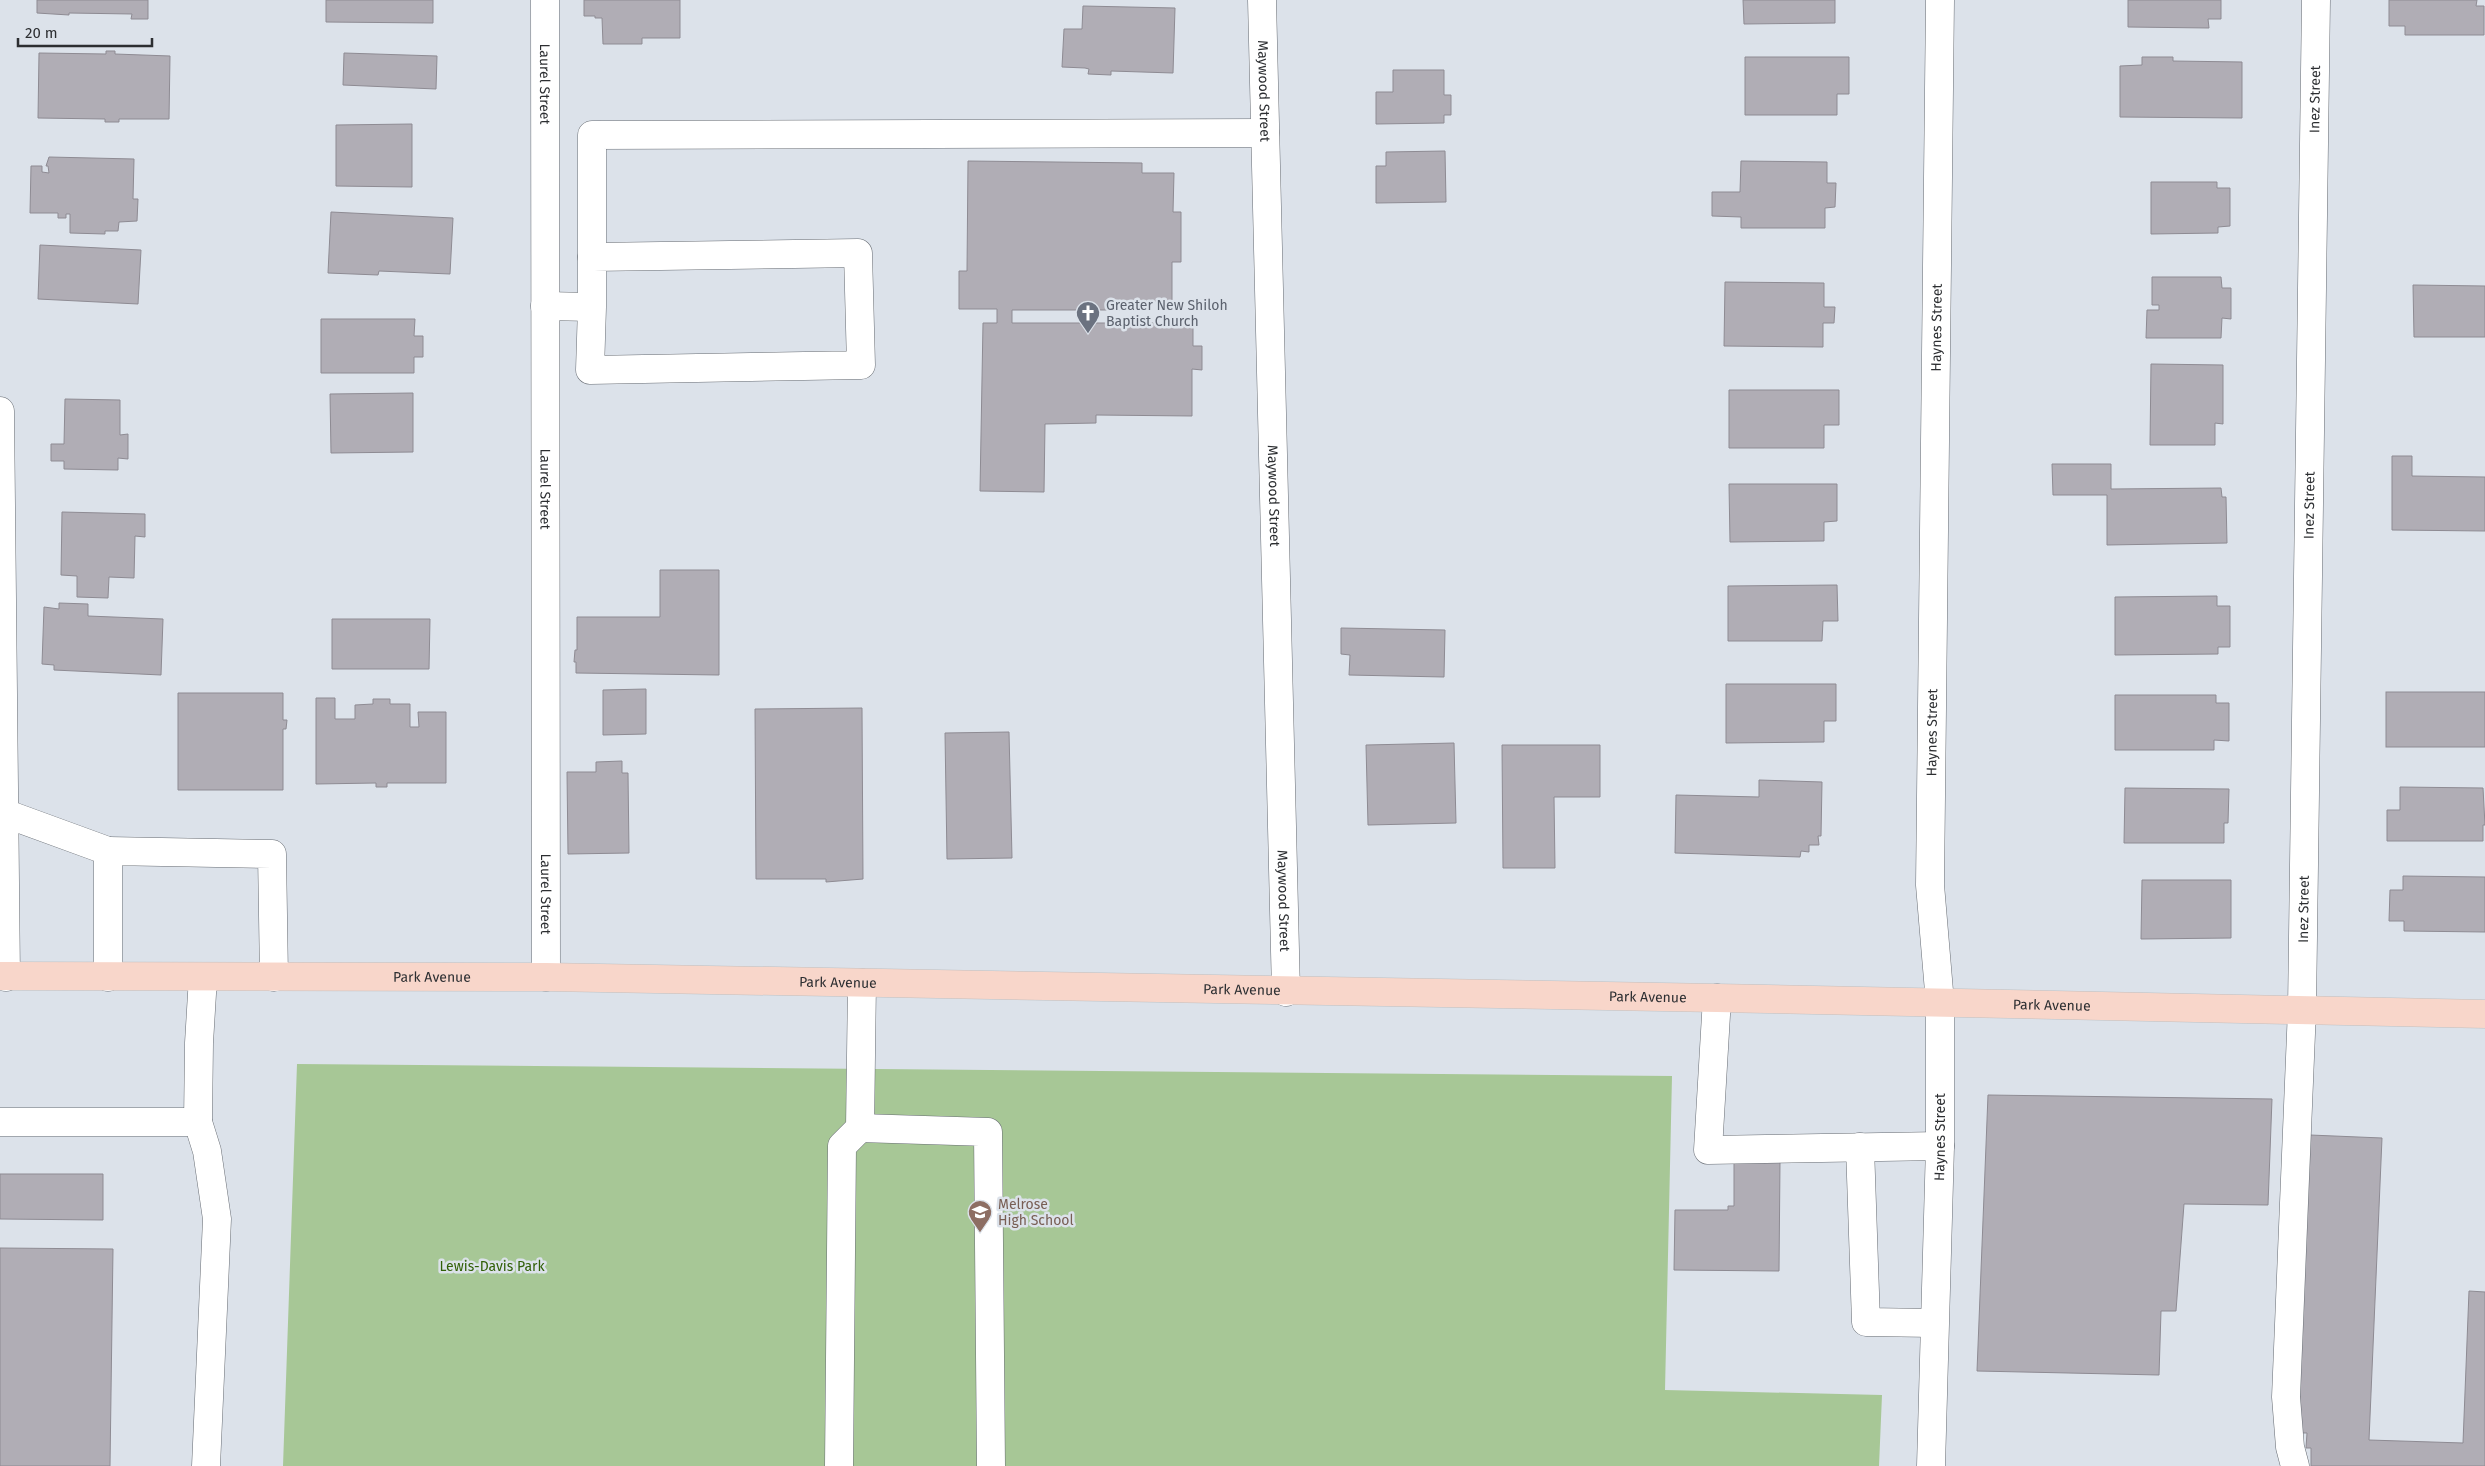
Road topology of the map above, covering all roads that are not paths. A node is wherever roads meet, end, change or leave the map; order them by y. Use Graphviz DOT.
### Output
graph roads {
  1 [pos="545,0"];
  2 [pos="1262,0"];
  3 [pos="1940,0"];
  4 [pos="2316,0"];
  5 [pos="1265,133"];
  6 [pos="592,257"];
  7 [pos="545,306"];
  8 [pos="592,307"];
  9 [pos="0,411"];
  10 [pos="4,813"];
  11 [pos="108,851"];
  12 [pos="3,976"];
  13 [pos="108,977"];
  14 [pos="203,977"];
  15 [pos="274,977"];
  16 [pos="546,978"];
  17 [pos="862,983"];
  18 [pos="1286,992"];
  19 [pos="1718,998"];
  20 [pos="1940,1003"];
  21 [pos="2302,1009"];
  22 [pos="2485,1014"];
  23 [pos="0,1122"];
  24 [pos="198,1122"];
  25 [pos="860,1128"];
  26 [pos="1940,1146"];
  27 [pos="1860,1147"];
  28 [pos="1934,1322"];
  29 [pos="206,1466"];
  30 [pos="840,1466"];
  31 [pos="991,1466"];
  32 [pos="1931,1466"];
  33 [pos="2295,1466"];
  1 -- 7 [label="street, Laurel Street"];
  2 -- 5 [label="street, Maywood Street"];
  3 -- 20 [label="street, Haynes Street"];
  4 -- 21 [label="street, Inez Street"];
  5 -- 6 [label="street"];
  5 -- 18 [label="street, Maywood Street"];
  6 -- 8 [label="street"];
  6 -- 8 [label="street"];
  7 -- 8 [label="street"];
  7 -- 16 [label="street, Laurel Street"];
  9 -- 10 [label="street"];
  10 -- 11 [label="street"];
  10 -- 12 [label="street"];
  11 -- 13 [label="street"];
  11 -- 15 [label="street"];
  12 -- 13 [label="main road, Park Avenue"];
  13 -- 14 [label="main road, Park Avenue"];
  14 -- 15 [label="main road, Park Avenue"];
  14 -- 24 [label="street"];
  15 -- 16 [label="main road, Park Avenue"];
  16 -- 17 [label="main road, Park Avenue"];
  17 -- 18 [label="main road, Park Avenue"];
  17 -- 25 [label="street"];
  18 -- 19 [label="main road, Park Avenue"];
  19 -- 20 [label="main road, Park Avenue"];
  19 -- 27 [label="street"];
  20 -- 21 [label="main road, Park Avenue"];
  20 -- 26 [label="street, Haynes Street"];
  21 -- 22 [label="main road, Park Avenue"];
  21 -- 33 [label="street, Inez Street"];
  23 -- 24 [label="street"];
  24 -- 29 [label="street"];
  25 -- 30 [label="street"];
  25 -- 31 [label="street"];
  26 -- 27 [label="street"];
  26 -- 28 [label="street, Haynes Street"];
  27 -- 28 [label="street"];
  28 -- 32 [label="street, Haynes Street"];
}
